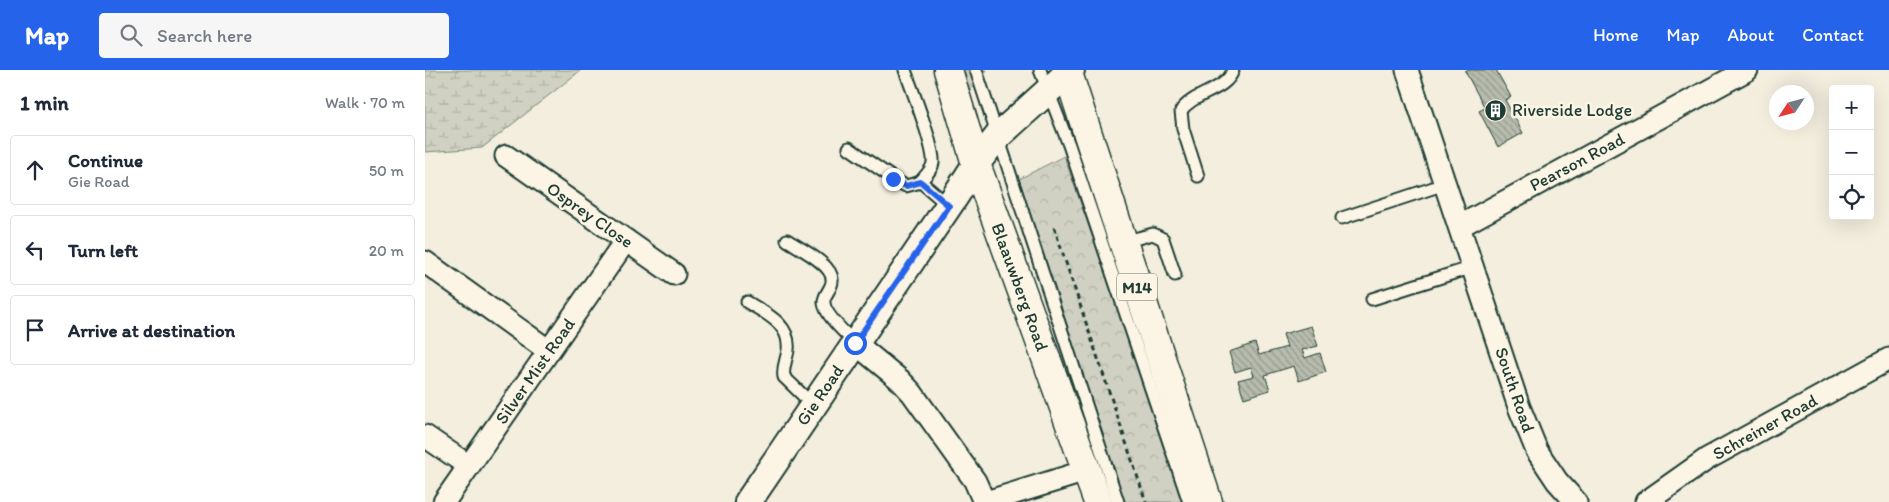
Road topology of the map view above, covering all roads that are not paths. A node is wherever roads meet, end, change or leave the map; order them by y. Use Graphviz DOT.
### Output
graph roads {
  1 [pos="905,70"];
  2 [pos="948,70"];
  3 [pos="976,70"];
  4 [pos="1233,70"];
  5 [pos="1407,70"];
  6 [pos="1747,70"];
  7 [pos="1069,71"];
  8 [pos="1043,80"];
  9 [pos="999,136"];
  10 [pos="849,148"];
  11 [pos="506,156"];
  12 [pos="976,164"];
  13 [pos="1198,176"];
  14 [pos="921,182"];
  15 [pos="1445,184"];
  16 [pos="949,206"];
  17 [pos="1342,218"];
  18 [pos="1460,226"];
  19 [pos="626,240"];
  20 [pos="787,240"];
  21 [pos="1123,242"];
  22 [pos="425,262"];
  23 [pos="1473,267"];
  24 [pos="675,274"];
  25 [pos="1175,275"];
  26 [pos="1372,299"];
  27 [pos="747,302"];
  28 [pos="855,343"];
  29 [pos="549,351"];
  30 [pos="1889,359"];
  31 [pos="813,405"];
  32 [pos="425,436"];
  33 [pos="469,466"];
  34 [pos="1086,471"];
  35 [pos="444,502"];
  36 [pos="748,502"];
  37 [pos="985,502"];
  38 [pos="1098,502"];
  39 [pos="1118,502"];
  40 [pos="1189,502"];
  41 [pos="1208,502"];
  42 [pos="1576,502"];
  43 [pos="1646,502"];
  1 -- 14 [label="lane"];
  2 -- 12 [label="main road, Blaauwberg Road"];
  3 -- 9 [label="lane"];
  4 -- 13 [label="lane"];
  5 -- 15 [label="street, South Road"];
  6 -- 18 [label="street, Pearson Road"];
  7 -- 8 [label="street, Gie Road"];
  7 -- 21 [label="main road, M14"];
  8 -- 9 [label="street, Gie Road"];
  8 -- 40 [label="lane"];
  9 -- 12 [label="street, Gie Road"];
  9 -- 39 [label="lane"];
  10 -- 14 [label="lane"];
  11 -- 19 [label="street, Osprey Close"];
  12 -- 16 [label="street, Gie Road"];
  12 -- 34 [label="main road, Blaauwberg Road"];
  14 -- 16 [label="lane"];
  15 -- 17 [label="lane"];
  15 -- 18 [label="street, South Road"];
  16 -- 28 [label="street, Gie Road"];
  18 -- 23 [label="street, South Road"];
  19 -- 24 [label="street, Osprey Close"];
  19 -- 29 [label="street, Silver Mist Road"];
  20 -- 28 [label="lane"];
  21 -- 25 [label="lane"];
  21 -- 41 [label="main road, M14"];
  22 -- 29 [label="street"];
  23 -- 26 [label="lane"];
  23 -- 42 [label="street, South Road"];
  27 -- 31 [label="lane"];
  28 -- 31 [label="street, Gie Road"];
  28 -- 37 [label="street"];
  29 -- 33 [label="street, Silver Mist Road"];
  30 -- 43 [label="street, Schreiner Road"];
  31 -- 36 [label="street, Gie Road"];
  32 -- 33 [label="street"];
  33 -- 35 [label="street, Silver Mist Road"];
  34 -- 37 [label="street"];
  34 -- 38 [label="main road, Blaauwberg Road"];
}
